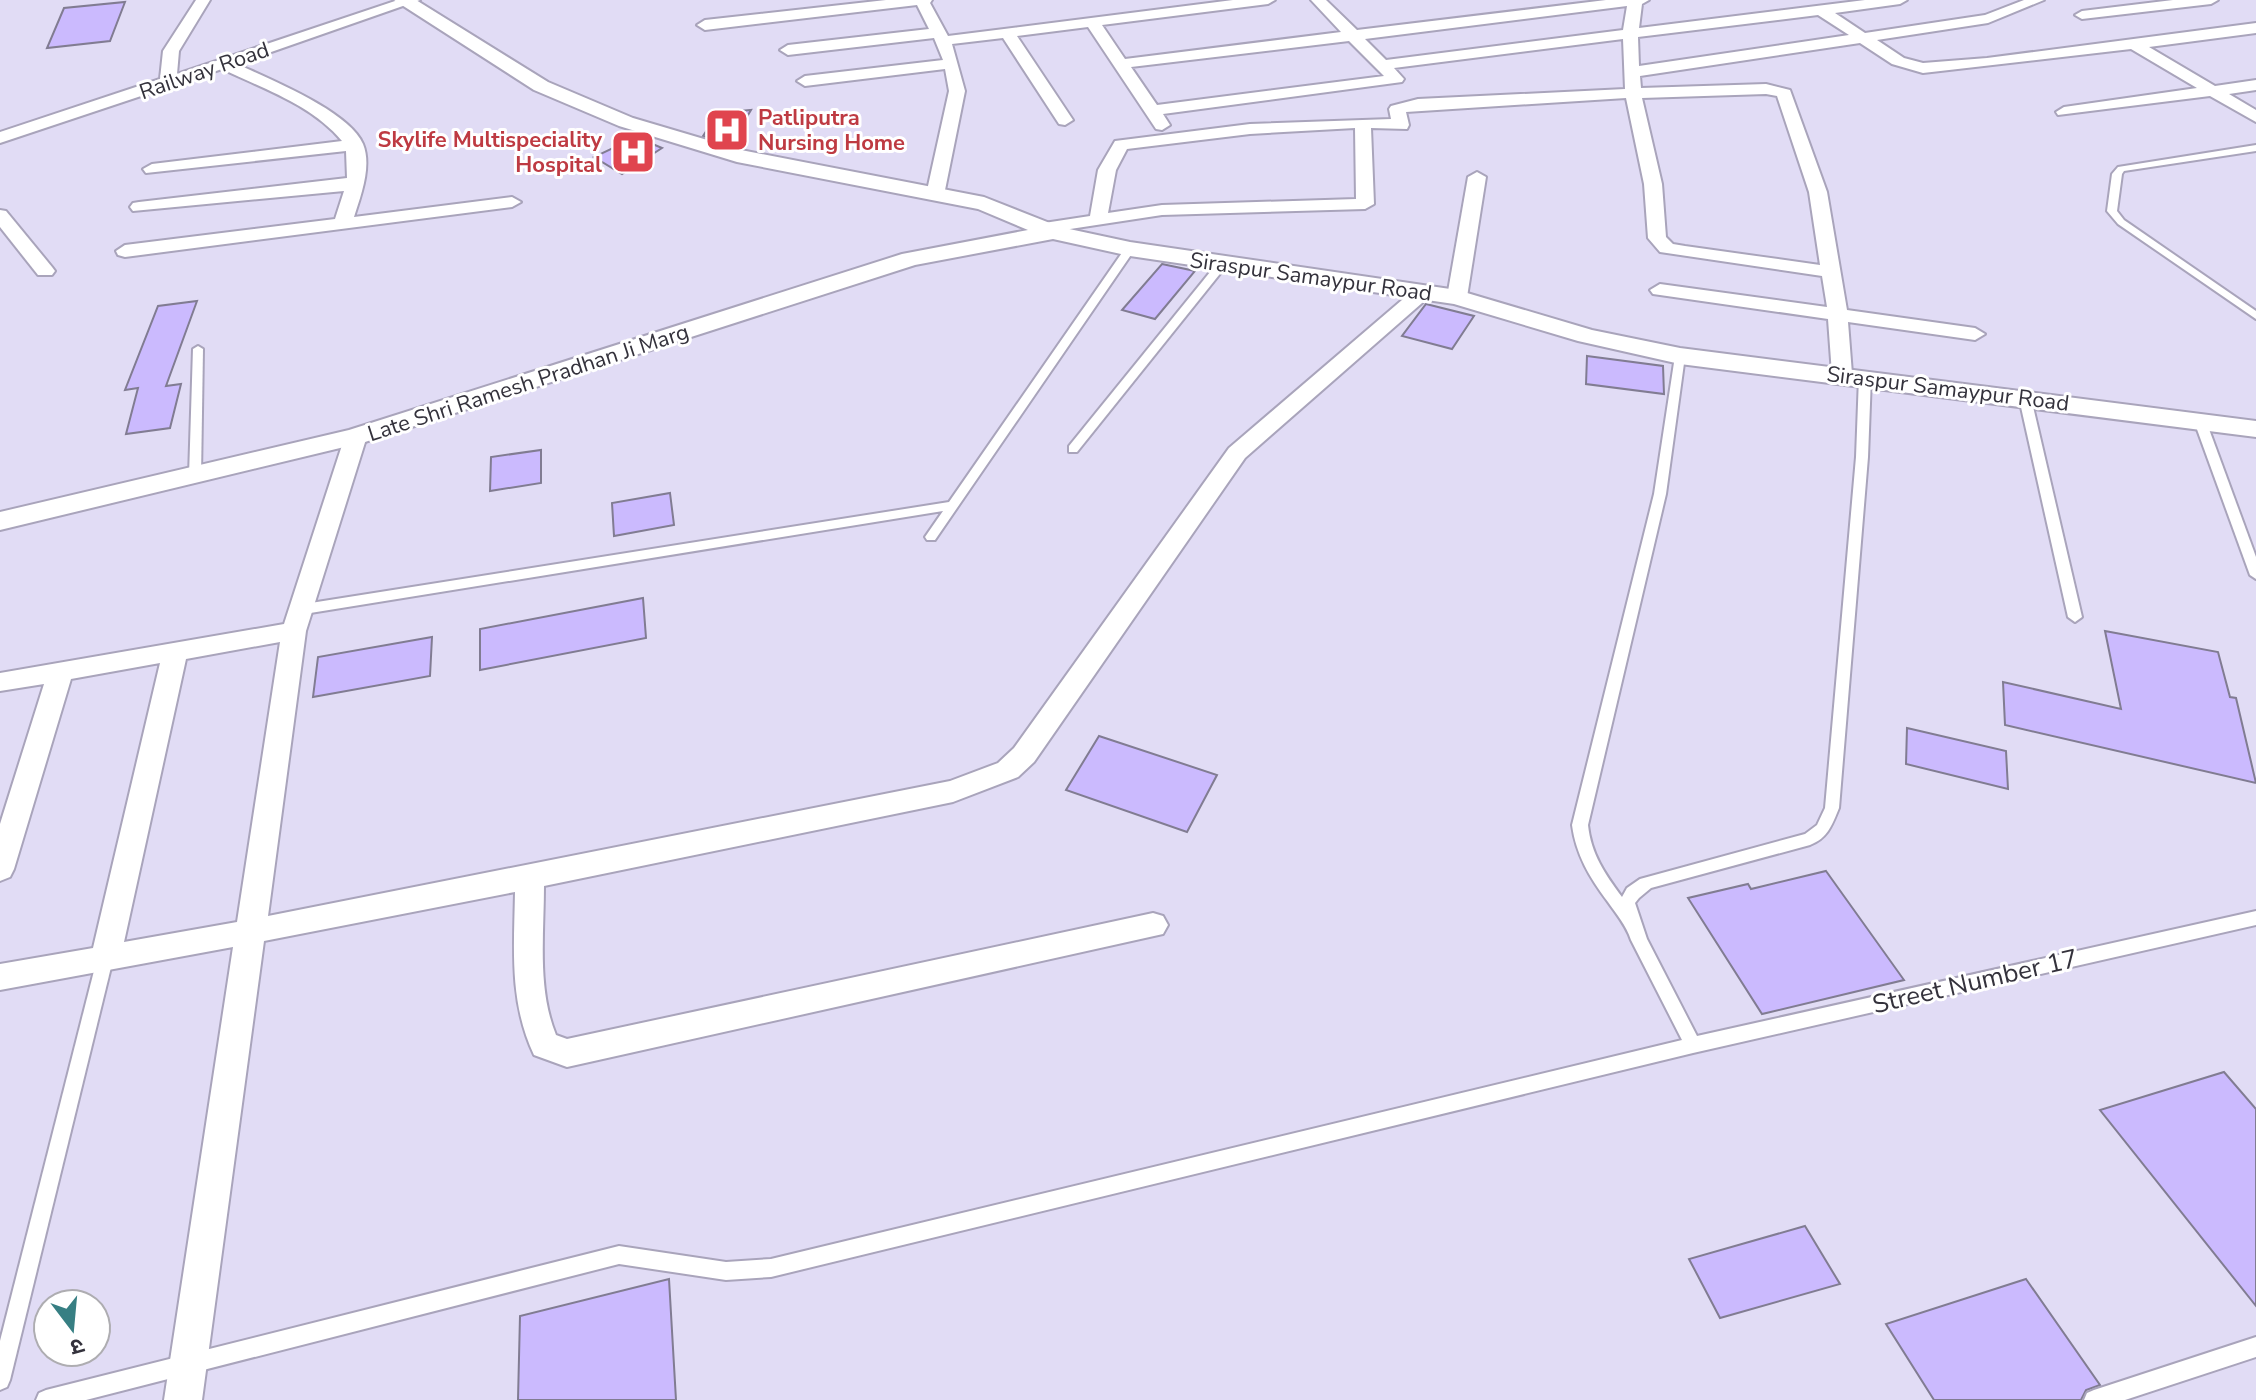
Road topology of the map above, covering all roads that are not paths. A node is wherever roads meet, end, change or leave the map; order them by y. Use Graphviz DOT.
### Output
graph roads {
  1 [pos="203,0"];
  2 [pos="922,0"];
  3 [pos="1260,0"];
  4 [pos="1268,0"];
  5 [pos="1318,0"];
  6 [pos="1635,0"];
  7 [pos="1642,0"];
  8 [pos="1900,0"];
  9 [pos="2037,0"];
  10 [pos="2211,0"];
  11 [pos="408,1"];
  12 [pos="1193,4"];
  13 [pos="1577,4"];
  14 [pos="1821,10"];
  15 [pos="2082,15"];
  16 [pos="1092,22"];
  17 [pos="705,25"];
  18 [pos="2256,28"];
  19 [pos="1007,33"];
  20 [pos="1352,35"];
  21 [pos="1623,35"];
  22 [pos="940,37"];
  23 [pos="1862,38"];
  24 [pos="2134,44"];
  25 [pos="788,50"];
  26 [pos="222,63"];
  27 [pos="952,64"];
  28 [pos="1121,64"];
  29 [pos="1382,65"];
  30 [pos="1632,72"];
  31 [pos="1396,79"];
  32 [pos="805,81"];
  33 [pos="168,82"];
  34 [pos="2256,85"];
  35 [pos="2214,91"];
  36 [pos="1633,93"];
  37 [pos="1418,104"];
  38 [pos="1152,111"];
  39 [pos="2064,112"];
  40 [pos="2256,117"];
  41 [pos="1065,120"];
  42 [pos="1363,123"];
  43 [pos="0,138"];
  44 [pos="1172,139"];
  45 [pos="355,145"];
  46 [pos="2256,148"];
  47 [pos="152,169"];
  48 [pos="1477,177"];
  49 [pos="354,183"];
  50 [pos="935,195"];
  51 [pos="512,202"];
  52 [pos="139,207"];
  53 [pos="1,218"];
  54 [pos="1098,219"];
  55 [pos="343,224"];
  56 [pos="1048,230"];
  57 [pos="1130,249"];
  58 [pos="125,251"];
  59 [pos="1223,263"];
  60 [pos="45,271"];
  61 [pos="1831,272"];
  62 [pos="1660,290"];
  63 [pos="1423,292"];
  64 [pos="1457,297"];
  65 [pos="1838,315"];
  66 [pos="2256,316"];
  67 [pos="1975,334"];
  68 [pos="198,349"];
  69 [pos="1680,356"];
  70 [pos="1853,376"];
  71 [pos="2025,398"];
  72 [pos="2200,421"];
  73 [pos="2256,429"];
  74 [pos="356,436"];
  75 [pos="1073,449"];
  76 [pos="195,476"];
  77 [pos="954,505"];
  78 [pos="0,521"];
  79 [pos="931,537"];
  80 [pos="2256,575"];
  81 [pos="2075,617"];
  82 [pos="296,620"];
  83 [pos="175,651"];
  84 [pos="61,671"];
  85 [pos="0,682"];
  86 [pos="0,869"];
  87 [pos="530,878"];
  88 [pos="2256,918"];
  89 [pos="1632,922"];
  90 [pos="1153,925"];
  91 [pos="252,933"];
  92 [pos="105,959"];
  93 [pos="0,977"];
  94 [pos="1693,1045"];
  95 [pos="2256,1347"];
  96 [pos="189,1363"];
  97 [pos="0,1380"];
  98 [pos="46,1400"];
  99 [pos="183,1400"];
  100 [pos="2094,1400"];
  1 -- 33 [label="street"];
  2 -- 17 [label="street"];
  2 -- 22 [label="street"];
  3 -- 4 [label="street"];
  3 -- 12 [label="street"];
  5 -- 20 [label="street"];
  6 -- 7 [label="street"];
  6 -- 13 [label="street"];
  6 -- 21 [label="street"];
  8 -- 14 [label="street"];
  9 -- 23 [label="street"];
  10 -- 15 [label="street"];
  11 -- 26 [label="street, Railway Road"];
  11 -- 50 [label="street, Siraspur Samaypur Road"];
  12 -- 16 [label="street"];
  13 -- 20 [label="street"];
  13 -- 21 [label="street"];
  14 -- 21 [label="street"];
  14 -- 23 [label="street"];
  16 -- 19 [label="street"];
  16 -- 28 [label="street"];
  18 -- 24 [label="street"];
  19 -- 22 [label="street"];
  19 -- 41 [label="street"];
  20 -- 28 [label="street"];
  20 -- 29 [label="street"];
  21 -- 29 [label="street"];
  21 -- 30 [label="street"];
  22 -- 25 [label="street"];
  22 -- 27 [label="street"];
  23 -- 24 [label="street"];
  23 -- 30 [label="street"];
  24 -- 35 [label="street"];
  26 -- 33 [label="street, Railway Road"];
  26 -- 45 [label="street"];
  27 -- 32 [label="street"];
  27 -- 50 [label="street"];
  28 -- 38 [label="street"];
  29 -- 31 [label="street"];
  30 -- 36 [label="street"];
  31 -- 37 [label="street"];
  31 -- 38 [label="street"];
  33 -- 43 [label="street, Railway Road"];
  34 -- 35 [label="street"];
  35 -- 39 [label="street"];
  35 -- 40 [label="street"];
  36 -- 37 [label="street"];
  36 -- 61 [label="street"];
  36 -- 61 [label="street"];
  37 -- 42 [label="street"];
  38 -- 44 [label="street"];
  42 -- 44 [label="street"];
  42 -- 54 [label="street"];
  44 -- 54 [label="street"];
  45 -- 47 [label="street"];
  45 -- 49 [label="street"];
  46 -- 66 [label="lane"];
  48 -- 64 [label="street"];
  49 -- 52 [label="street"];
  49 -- 55 [label="street"];
  50 -- 56 [label="street, Siraspur Samaypur Road"];
  51 -- 55 [label="street"];
  53 -- 60 [label="street"];
  54 -- 56 [label="street"];
  55 -- 58 [label="street"];
  56 -- 57 [label="street, Siraspur Samaypur Road"];
  56 -- 74 [label="street, Late Shri Ramesh Pradhan Ji Marg"];
  57 -- 59 [label="street, Siraspur Samaypur Road"];
  57 -- 77 [label="lane"];
  59 -- 63 [label="street, Siraspur Samaypur Road"];
  59 -- 75 [label="lane"];
  61 -- 65 [label="street"];
  62 -- 65 [label="street"];
  63 -- 64 [label="street, Siraspur Samaypur Road"];
  63 -- 87 [label="street"];
  64 -- 69 [label="street, Siraspur Samaypur Road"];
  65 -- 67 [label="street"];
  65 -- 70 [label="street"];
  68 -- 76 [label="lane"];
  69 -- 70 [label="street, Siraspur Samaypur Road"];
  69 -- 89 [label="lane"];
  70 -- 71 [label="street, Siraspur Samaypur Road"];
  70 -- 89 [label="lane"];
  71 -- 72 [label="street, Siraspur Samaypur Road"];
  71 -- 81 [label="lane"];
  72 -- 73 [label="street, Siraspur Samaypur Road"];
  72 -- 80 [label="lane"];
  74 -- 76 [label="street, Late Shri Ramesh Pradhan Ji Marg"];
  74 -- 82 [label="street"];
  76 -- 78 [label="street, Late Shri Ramesh Pradhan Ji Marg"];
  77 -- 79 [label="lane"];
  77 -- 82 [label="lane"];
  82 -- 83 [label="street"];
  82 -- 91 [label="street"];
  83 -- 84 [label="street"];
  83 -- 92 [label="street"];
  84 -- 85 [label="street"];
  84 -- 86 [label="street"];
  87 -- 90 [label="street"];
  87 -- 91 [label="street"];
  88 -- 94 [label="lane, Street Number 17"];
  89 -- 94 [label="lane"];
  91 -- 92 [label="street"];
  91 -- 96 [label="street"];
  92 -- 93 [label="street"];
  92 -- 97 [label="lane"];
  94 -- 96 [label="lane, Street Number 17"];
  95 -- 100 [label="lane"];
  96 -- 98 [label="lane, Street Number 17"];
  96 -- 99 [label="street"];
}
